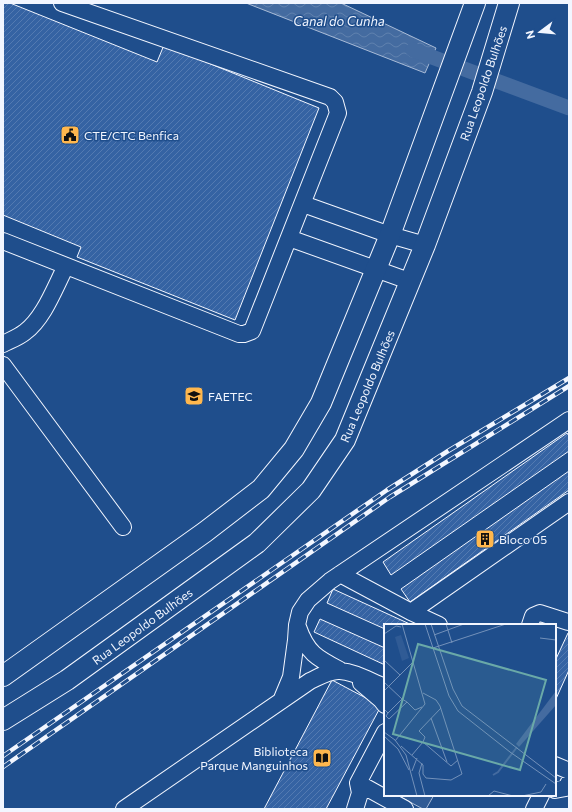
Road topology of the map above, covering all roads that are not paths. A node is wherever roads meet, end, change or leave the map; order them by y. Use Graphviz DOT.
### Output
graph roads {
  1 [pos="62,3"];
  2 [pos="475,3"];
  3 [pos="509,3"];
  4 [pos="303,204"];
  5 [pos="390,235"];
  6 [pos="289,238"];
  7 [pos="3,241"];
  8 [pos="424,245"];
  9 [pos="66,266"];
  10 [pos="375,270"];
  11 [pos="409,282"];
  12 [pos="3,344"];
  13 [pos="3,365"];
  14 [pos="569,420"];
  15 [pos="569,502"];
  16 [pos="123,527"];
  17 [pos="340,574"];
  18 [pos="411,612"];
  19 [pos="569,621"];
  20 [pos="297,624"];
  21 [pos="436,624"];
  22 [pos="530,624"];
  23 [pos="344,672"];
  24 [pos="3,676"];
  25 [pos="384,688"];
  26 [pos="281,701"];
  27 [pos="384,704"];
  28 [pos="3,720"];
  29 [pos="384,734"];
  30 [pos="556,765"];
  31 [pos="569,771"];
  32 [pos="569,782"];
  33 [pos="358,783"];
  34 [pos="556,790"];
  35 [pos="540,796"];
  36 [pos="124,809"];
  37 [pos="355,809"];
  38 [pos="405,809"];
  39 [pos="534,809"];
  1 -- 4 [label="street"];
  2 -- 5 [label="main road"];
  3 -- 8 [label="main road, Rua Leopoldo Bulhões"];
  4 -- 5 [label="street"];
  4 -- 6 [label="street"];
  5 -- 8 [label="street"];
  5 -- 10 [label="main road"];
  6 -- 9 [label="street"];
  6 -- 10 [label="street"];
  7 -- 9 [label="street"];
  8 -- 11 [label="main road, Rua Leopoldo Bulhões"];
  9 -- 12 [label="street"];
  10 -- 11 [label="street"];
  10 -- 24 [label="main road"];
  11 -- 28 [label="main road, Rua Leopoldo Bulhões"];
  13 -- 16 [label="street"];
  14 -- 17 [label="street"];
  15 -- 18 [label="street"];
  17 -- 18 [label="street"];
  17 -- 20 [label="street"];
  18 -- 21 [label="street"];
  19 -- 22 [label="street"];
  20 -- 23 [label="street"];
  20 -- 26 [label="street"];
  23 -- 25 [label="street"];
  23 -- 26 [label="street"];
  23 -- 27 [label="street"];
  26 -- 36 [label="street"];
  29 -- 33 [label="street"];
  30 -- 31 [label="street"];
  32 -- 34 [label="street"];
  33 -- 37 [label="street"];
  33 -- 38 [label="street"];
  35 -- 39 [label="street"];
}
